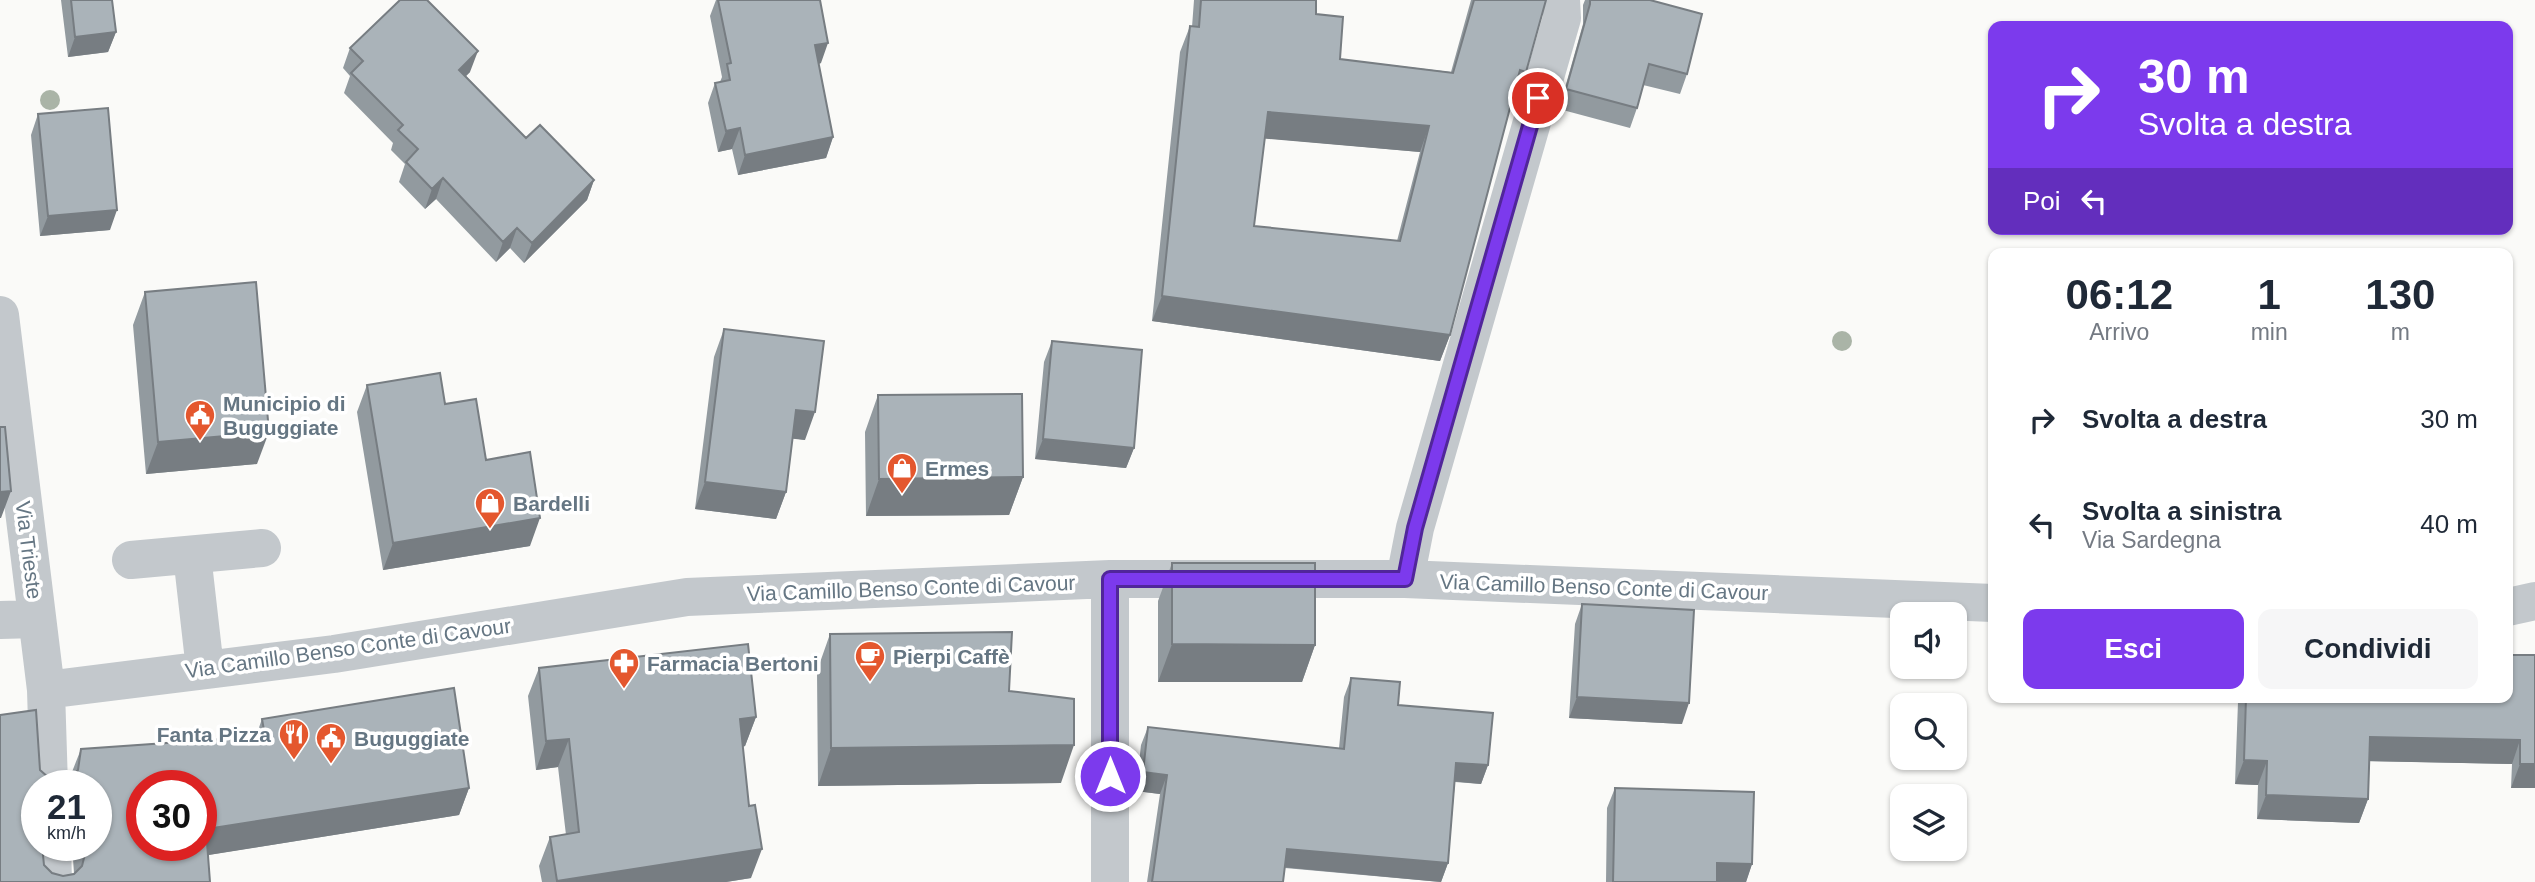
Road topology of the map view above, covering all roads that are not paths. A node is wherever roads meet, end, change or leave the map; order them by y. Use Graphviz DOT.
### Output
graph roads {
  1 [pos="1561,0"];
  2 [pos="0,315"];
  3 [pos="261,548"];
  4 [pos="192,555"];
  5 [pos="131,560"];
  6 [pos="1110,579"];
  7 [pos="1405,579"];
  8 [pos="2535,601"];
  9 [pos="1988,603"];
  10 [pos="2513,606"];
  11 [pos="37,619"];
  12 [pos="0,620"];
  13 [pos="205,669"];
  14 [pos="46,690"];
  15 [pos="48,770"];
  16 [pos="52,861"];
  17 [pos="53,882"];
  18 [pos="1110,882"];
  1 -- 7 [label="street"];
  2 -- 11 [label="street, Via Trieste"];
  3 -- 4 [label="street"];
  4 -- 5 [label="street"];
  4 -- 13 [label="street"];
  6 -- 7 [label="street, Via Camillo Benso Conte di Cavour"];
  6 -- 13 [label="street, Via Camillo Benso Conte di Cavour"];
  6 -- 18 [label="street"];
  7 -- 9 [label="street, Via Camillo Benso Conte di Cavour"];
  8 -- 10 [label="street"];
  11 -- 12 [label="street"];
  11 -- 14 [label="street, Via Trieste"];
  13 -- 14 [label="street, Via Camillo Benso Conte di Cavour"];
  14 -- 15 [label="street, Via Trieste"];
  16 -- 17 [label="street"];
}
